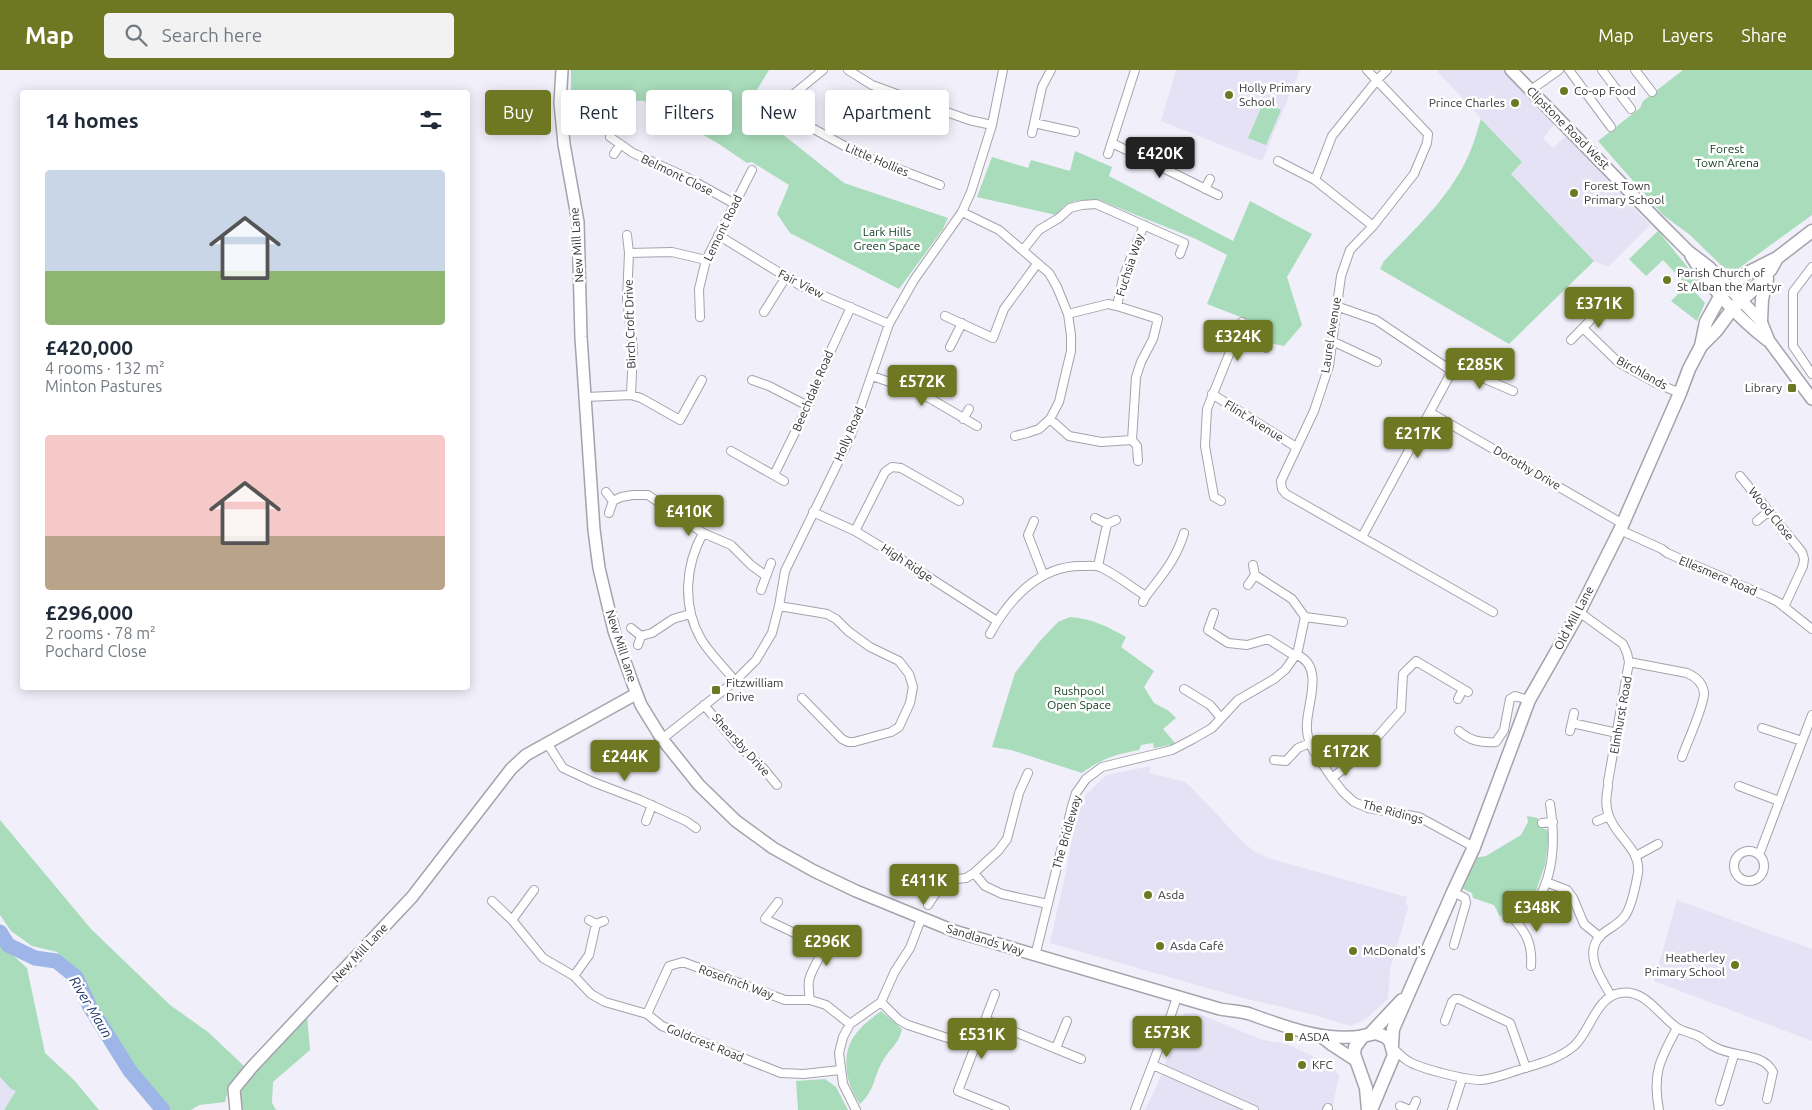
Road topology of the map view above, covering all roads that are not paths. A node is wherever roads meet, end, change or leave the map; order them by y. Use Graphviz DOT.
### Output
graph roads {
  1 [pos="562,70"];
  2 [pos="823,70"];
  3 [pos="848,70"];
  4 [pos="1002,70"];
  5 [pos="1051,70"];
  6 [pos="1135,70"];
  7 [pos="1367,70"];
  8 [pos="1387,70"];
  9 [pos="1511,70"];
  10 [pos="1559,70"];
  11 [pos="1569,70"];
  12 [pos="1602,70"];
  13 [pos="1634,70"];
  14 [pos="1377,80"];
  15 [pos="1531,90"];
  16 [pos="1652,92"];
  17 [pos="1631,109"];
  18 [pos="1034,123"];
  19 [pos="992,125"];
  20 [pos="1611,126"];
  21 [pos="1075,132"];
  22 [pos="1032,133"];
  23 [pos="610,137"];
  24 [pos="1112,143"];
  25 [pos="620,145"];
  26 [pos="614,154"];
  27 [pos="1108,154"];
  28 [pos="1278,161"];
  29 [pos="752,170"];
  30 [pos="1210,179"];
  31 [pos="1315,180"];
  32 [pos="940,185"];
  33 [pos="1205,189"];
  34 [pos="1218,195"];
  35 [pos="735,204"];
  36 [pos="962,212"];
  37 [pos="1144,225"];
  38 [pos="1373,226"];
  39 [pos="1812,231"];
  40 [pos="627,235"];
  41 [pos="718,235"];
  42 [pos="1023,250"];
  43 [pos="629,253"];
  44 [pos="1180,254"];
  45 [pos="706,260"];
  46 [pos="1037,264"];
  47 [pos="1774,264"];
  48 [pos="1812,266"];
  49 [pos="786,277"];
  50 [pos="1732,297"];
  51 [pos="1610,300"];
  52 [pos="1117,306"];
  53 [pos="1336,306"];
  54 [pos="851,307"];
  55 [pos="764,312"];
  56 [pos="1068,314"];
  57 [pos="945,316"];
  58 [pos="700,317"];
  59 [pos="1760,321"];
  60 [pos="1242,322"];
  61 [pos="889,324"];
  62 [pos="962,324"];
  63 [pos="1584,329"];
  64 [pos="1238,335"];
  65 [pos="1571,340"];
  66 [pos="1769,341"];
  67 [pos="1332,342"];
  68 [pos="1701,346"];
  69 [pos="950,347"];
  70 [pos="1266,348"];
  71 [pos="1377,362"];
  72 [pos="1452,371"];
  73 [pos="1812,374"];
  74 [pos="872,376"];
  75 [pos="702,380"];
  76 [pos="752,380"];
  77 [pos="1513,391"];
  78 [pos="1680,393"];
  79 [pos="1212,394"];
  80 [pos="631,395"];
  81 [pos="586,397"];
  82 [pos="1812,399"];
  83 [pos="808,406"];
  84 [pos="969,409"];
  85 [pos="1431,412"];
  86 [pos="964,419"];
  87 [pos="1050,420"];
  88 [pos="977,426"];
  89 [pos="1015,436"];
  90 [pos="1132,440"];
  91 [pos="1296,448"];
  92 [pos="731,451"];
  93 [pos="1138,461"];
  94 [pos="774,475"];
  95 [pos="1740,476"];
  96 [pos="784,481"];
  97 [pos="606,492"];
  98 [pos="613,501"];
  99 [pos="959,501"];
  100 [pos="1221,501"];
  101 [pos="1769,511"];
  102 [pos="813,512"];
  103 [pos="609,513"];
  104 [pos="1095,518"];
  105 [pos="1116,520"];
  106 [pos="1034,521"];
  107 [pos="1757,521"];
  108 [pos="1106,524"];
  109 [pos="1622,527"];
  110 [pos="855,530"];
  111 [pos="704,533"];
  112 [pos="1184,533"];
  113 [pos="1362,537"];
  114 [pos="771,563"];
  115 [pos="1253,565"];
  116 [pos="1098,566"];
  117 [pos="1043,574"];
  118 [pos="1255,575"];
  119 [pos="766,576"];
  120 [pos="1248,585"];
  121 [pos="761,590"];
  122 [pos="779,606"];
  123 [pos="1784,607"];
  124 [pos="1493,612"];
  125 [pos="1578,612"];
  126 [pos="1214,613"];
  127 [pos="690,614"];
  128 [pos="1305,617"];
  129 [pos="997,621"];
  130 [pos="1343,622"];
  131 [pos="632,628"];
  132 [pos="1812,629"];
  133 [pos="990,634"];
  134 [pos="641,636"];
  135 [pos="638,645"];
  136 [pos="1296,655"];
  137 [pos="1629,662"];
  138 [pos="735,680"];
  139 [pos="1184,689"];
  140 [pos="636,694"];
  141 [pos="802,698"];
  142 [pos="1458,699"];
  143 [pos="1529,700"];
  144 [pos="704,705"];
  145 [pos="1574,713"];
  146 [pos="1812,715"];
  147 [pos="1222,718"];
  148 [pos="1572,723"];
  149 [pos="1762,728"];
  150 [pos="1459,731"];
  151 [pos="1570,731"];
  152 [pos="1617,733"];
  153 [pos="662,739"];
  154 [pos="1802,741"];
  155 [pos="547,743"];
  156 [pos="1310,743"];
  157 [pos="1681,751"];
  158 [pos="1274,760"];
  159 [pos="1028,773"];
  160 [pos="1332,778"];
  161 [pos="777,786"];
  162 [pos="1739,786"];
  163 [pos="1779,801"];
  164 [pos="1550,804"];
  165 [pos="652,805"];
  166 [pos="1609,816"];
  167 [pos="646,821"];
  168 [pos="1597,821"];
  169 [pos="1553,822"];
  170 [pos="1542,824"];
  171 [pos="696,828"];
  172 [pos="1658,844"];
  173 [pos="1474,848"];
  174 [pos="1759,855"];
  175 [pos="1636,856"];
  176 [pos="974,873"];
  177 [pos="1546,882"];
  178 [pos="534,890"];
  179 [pos="1453,892"];
  180 [pos="492,902"];
  181 [pos="778,902"];
  182 [pos="928,904"];
  183 [pos="1048,904"];
  184 [pos="1508,912"];
  185 [pos="922,919"];
  186 [pos="512,920"];
  187 [pos="604,921"];
  188 [pos="1516,921"];
  189 [pos="834,934"];
  190 [pos="1600,937"];
  191 [pos="1454,945"];
  192 [pos="826,948"];
  193 [pos="1035,956"];
  194 [pos="1531,966"];
  195 [pos="574,976"];
  196 [pos="995,994"];
  197 [pos="1407,995"];
  198 [pos="1611,996"];
  199 [pos="1177,997"];
  200 [pos="810,1000"];
  201 [pos="881,1002"];
  202 [pos="647,1014"];
  203 [pos="986,1020"];
  204 [pos="1067,1020"];
  205 [pos="1444,1021"];
  206 [pos="850,1024"];
  207 [pos="1677,1028"];
  208 [pos="1367,1035"];
  209 [pos="1322,1037"];
  210 [pos="975,1047"];
  211 [pos="1393,1047"];
  212 [pos="1056,1048"];
  213 [pos="1734,1055"];
  214 [pos="1082,1059"];
  215 [pos="1409,1062"];
  216 [pos="1358,1064"];
  217 [pos="1152,1065"];
  218 [pos="1388,1067"];
  219 [pos="1526,1068"];
  220 [pos="840,1070"];
  221 [pos="1462,1079"];
  222 [pos="1767,1099"];
  223 [pos="1416,1101"];
  224 [pos="1720,1101"];
  225 [pos="1400,1106"];
  226 [pos="236,1110"];
  227 [pos="856,1110"];
  228 [pos="1005,1110"];
  229 [pos="1135,1110"];
  230 [pos="1254,1110"];
  231 [pos="1370,1110"];
  232 [pos="1411,1110"];
  233 [pos="1452,1110"];
  234 [pos="1659,1110"];
  1 -- 81 [label="street, New Mill Lane"];
  2 -- 32 [label="street, Little Hollies"];
  3 -- 19 [label="street"];
  4 -- 19 [label="street, Holly Road"];
  5 -- 18 [label="street"];
  6 -- 24 [label="street"];
  7 -- 14 [label="street, Laurel Avenue"];
  8 -- 14 [label="street"];
  9 -- 15 [label="street, Clipstone Road West"];
  10 -- 15 [label="street"];
  11 -- 20 [label="street"];
  12 -- 17 [label="street"];
  13 -- 16 [label="street"];
  14 -- 31 [label="street"];
  14 -- 38 [label="street, Laurel Avenue"];
  15 -- 50 [label="street, Clipstone Road West"];
  18 -- 21 [label="street"];
  18 -- 22 [label="street"];
  19 -- 36 [label="street, Holly Road"];
  23 -- 25 [label="street, Belmont Close"];
  24 -- 27 [label="street"];
  24 -- 33 [label="street"];
  25 -- 26 [label="street"];
  25 -- 35 [label="street, Belmont Close"];
  28 -- 31 [label="street"];
  29 -- 35 [label="street, Lemont Road"];
  30 -- 33 [label="street"];
  31 -- 38 [label="street"];
  33 -- 34 [label="street"];
  35 -- 41 [label="street, Lemont Road"];
  36 -- 42 [label="street"];
  36 -- 61 [label="street, Holly Road"];
  37 -- 42 [label="street"];
  37 -- 44 [label="street"];
  37 -- 52 [label="street, Fuchsia Way"];
  38 -- 53 [label="street, Laurel Avenue"];
  39 -- 47 [label="main road"];
  40 -- 43 [label="street, Birch Croft Drive"];
  41 -- 45 [label="street, Lemont Road"];
  41 -- 49 [label="street, Fair View"];
  42 -- 46 [label="street"];
  43 -- 45 [label="street"];
  43 -- 80 [label="street, Birch Croft Drive"];
  45 -- 58 [label="street, Lemont Road"];
  46 -- 56 [label="street"];
  46 -- 62 [label="street"];
  47 -- 50 [label="main road"];
  47 -- 50 [label="main road"];
  47 -- 59 [label="main road"];
  48 -- 73 [label="street"];
  49 -- 54 [label="street, Fair View"];
  49 -- 55 [label="street"];
  50 -- 59 [label="street, Clipstone Road West"];
  50 -- 66 [label="street, Clipstone Road West"];
  50 -- 68 [label="main road, Old Mill Lane"];
  50 -- 68 [label="main road, Old Mill Lane"];
  51 -- 63 [label="street"];
  52 -- 56 [label="street"];
  52 -- 90 [label="street"];
  53 -- 67 [label="street, Laurel Avenue"];
  53 -- 72 [label="street"];
  54 -- 61 [label="street, Fair View"];
  54 -- 83 [label="street, Beechdale Road"];
  56 -- 87 [label="street"];
  57 -- 62 [label="street"];
  59 -- 66 [label="street, Clipstone Road West"];
  60 -- 64 [label="street, Flint Avenue"];
  61 -- 74 [label="street, Holly Road"];
  62 -- 69 [label="street"];
  63 -- 65 [label="street"];
  63 -- 78 [label="street, Birchlands"];
  64 -- 70 [label="street"];
  64 -- 79 [label="street, Flint Avenue"];
  66 -- 82 [label="street, Clipstone Road West"];
  67 -- 71 [label="street"];
  67 -- 91 [label="street, Laurel Avenue"];
  68 -- 78 [label="main road, Old Mill Lane"];
  72 -- 77 [label="street"];
  72 -- 85 [label="street"];
  74 -- 86 [label="street"];
  74 -- 102 [label="street, Holly Road"];
  75 -- 80 [label="street"];
  76 -- 83 [label="street"];
  78 -- 109 [label="main road, Old Mill Lane"];
  79 -- 91 [label="street, Flint Avenue"];
  79 -- 100 [label="street, Flint Avenue"];
  80 -- 81 [label="street"];
  81 -- 140 [label="street, New Mill Lane"];
  83 -- 94 [label="street, Beechdale Road"];
  84 -- 86 [label="street"];
  85 -- 109 [label="street, Dorothy Drive"];
  85 -- 113 [label="street"];
  86 -- 88 [label="street"];
  87 -- 89 [label="street"];
  87 -- 90 [label="street"];
  90 -- 93 [label="street"];
  91 -- 113 [label="street, Laurel Avenue"];
  92 -- 94 [label="street"];
  94 -- 96 [label="street"];
  95 -- 101 [label="street, Wood Close"];
  97 -- 98 [label="street"];
  98 -- 103 [label="street"];
  98 -- 111 [label="street"];
  99 -- 110 [label="street"];
  101 -- 107 [label="street"];
  101 -- 123 [label="street, Wood Close"];
  102 -- 110 [label="street, High Ridge"];
  102 -- 122 [label="street, Holly Road"];
  104 -- 108 [label="street"];
  105 -- 108 [label="street"];
  106 -- 117 [label="street"];
  108 -- 116 [label="street"];
  109 -- 123 [label="street, Ellesmere Road"];
  109 -- 125 [label="main road, Old Mill Lane"];
  110 -- 129 [label="street, High Ridge"];
  111 -- 119 [label="street"];
  111 -- 127 [label="street"];
  112 -- 116 [label="street"];
  113 -- 124 [label="street, Laurel Avenue"];
  114 -- 119 [label="street"];
  115 -- 118 [label="street"];
  116 -- 117 [label="street"];
  117 -- 129 [label="street"];
  118 -- 120 [label="street"];
  118 -- 128 [label="street"];
  119 -- 121 [label="street"];
  122 -- 138 [label="street, Holly Road"];
  122 -- 141 [label="street"];
  123 -- 132 [label="street, Ellesmere Road"];
  125 -- 137 [label="street, Elmhurst Road"];
  125 -- 143 [label="main road, Old Mill Lane"];
  126 -- 136 [label="street, The Ridings"];
  127 -- 134 [label="street"];
  127 -- 138 [label="street"];
  128 -- 130 [label="street"];
  128 -- 136 [label="street"];
  129 -- 133 [label="street"];
  131 -- 134 [label="street"];
  134 -- 135 [label="street"];
  136 -- 147 [label="street, The Bridleway"];
  136 -- 156 [label="street, The Ridings"];
  137 -- 152 [label="street, Elmhurst Road"];
  137 -- 157 [label="street"];
  138 -- 144 [label="street, Holly Road"];
  139 -- 147 [label="street"];
  140 -- 153 [label="street, Sandlands Way"];
  140 -- 155 [label="street, New Mill Lane"];
  142 -- 160 [label="street"];
  143 -- 150 [label="street"];
  143 -- 173 [label="main road, Old Mill Lane"];
  144 -- 153 [label="street, Holly Road"];
  144 -- 161 [label="street, Shearsby Drive"];
  145 -- 148 [label="street"];
  146 -- 154 [label="street"];
  147 -- 183 [label="street, The Bridleway"];
  148 -- 151 [label="street"];
  148 -- 152 [label="street"];
  149 -- 154 [label="street"];
  152 -- 166 [label="street, Elmhurst Road"];
  153 -- 185 [label="street, Sandlands Way"];
  154 -- 163 [label="street"];
  155 -- 165 [label="street"];
  155 -- 226 [label="street, New Mill Lane"];
  156 -- 158 [label="street"];
  156 -- 160 [label="street, The Ridings"];
  159 -- 176 [label="street"];
  160 -- 173 [label="street, The Ridings"];
  162 -- 163 [label="street"];
  163 -- 174 [label="street"];
  164 -- 169 [label="street"];
  165 -- 167 [label="street"];
  165 -- 171 [label="street"];
  166 -- 168 [label="street"];
  166 -- 175 [label="street"];
  169 -- 170 [label="street"];
  169 -- 177 [label="street"];
  172 -- 175 [label="street"];
  173 -- 179 [label="main road, Old Mill Lane"];
  174 -- 174 [label="street"];
  175 -- 190 [label="street"];
  176 -- 182 [label="street"];
  176 -- 183 [label="street"];
  177 -- 188 [label="street"];
  177 -- 190 [label="street"];
  178 -- 186 [label="street"];
  179 -- 191 [label="street"];
  179 -- 197 [label="main road, Old Mill Lane"];
  180 -- 186 [label="street, Goldcrest Road"];
  181 -- 192 [label="street"];
  183 -- 193 [label="street, The Bridleway"];
  184 -- 188 [label="street"];
  185 -- 193 [label="street, Sandlands Way"];
  185 -- 201 [label="street"];
  186 -- 195 [label="street, Goldcrest Road"];
  187 -- 195 [label="street"];
  188 -- 194 [label="street"];
  189 -- 192 [label="street"];
  190 -- 198 [label="street"];
  192 -- 200 [label="street"];
  193 -- 199 [label="street, Sandlands Way"];
  195 -- 202 [label="street, Goldcrest Road"];
  196 -- 203 [label="street"];
  197 -- 208 [label="main road, Old Mill Lane"];
  197 -- 211 [label="main road, Old Mill Lane"];
  198 -- 207 [label="street"];
  198 -- 219 [label="street"];
  199 -- 209 [label="street, Sandlands Way"];
  199 -- 217 [label="street"];
  200 -- 202 [label="street, Rosefinch Way"];
  200 -- 206 [label="street, Rosefinch Way"];
  201 -- 206 [label="street"];
  201 -- 210 [label="street"];
  202 -- 220 [label="street, Goldcrest Road"];
  203 -- 210 [label="street"];
  203 -- 212 [label="street"];
  204 -- 212 [label="street"];
  205 -- 219 [label="street"];
  206 -- 220 [label="street"];
  207 -- 213 [label="street"];
  207 -- 234 [label="street"];
  208 -- 209 [label="street"];
  208 -- 211 [label="main road"];
  208 -- 216 [label="main road, Old Mill Lane"];
  209 -- 216 [label="street"];
  210 -- 228 [label="street"];
  211 -- 215 [label="street"];
  211 -- 218 [label="main road, Old Mill Lane"];
  212 -- 214 [label="street"];
  213 -- 222 [label="street"];
  213 -- 224 [label="street"];
  215 -- 218 [label="street"];
  215 -- 221 [label="street"];
  216 -- 218 [label="main road"];
  216 -- 231 [label="main road, Old Mill Lane"];
  217 -- 229 [label="street"];
  217 -- 230 [label="street"];
  218 -- 231 [label="main road, Old Mill Lane"];
  219 -- 221 [label="street"];
  220 -- 227 [label="street"];
  221 -- 233 [label="street"];
  223 -- 232 [label="street"];
  225 -- 232 [label="street"];
}
